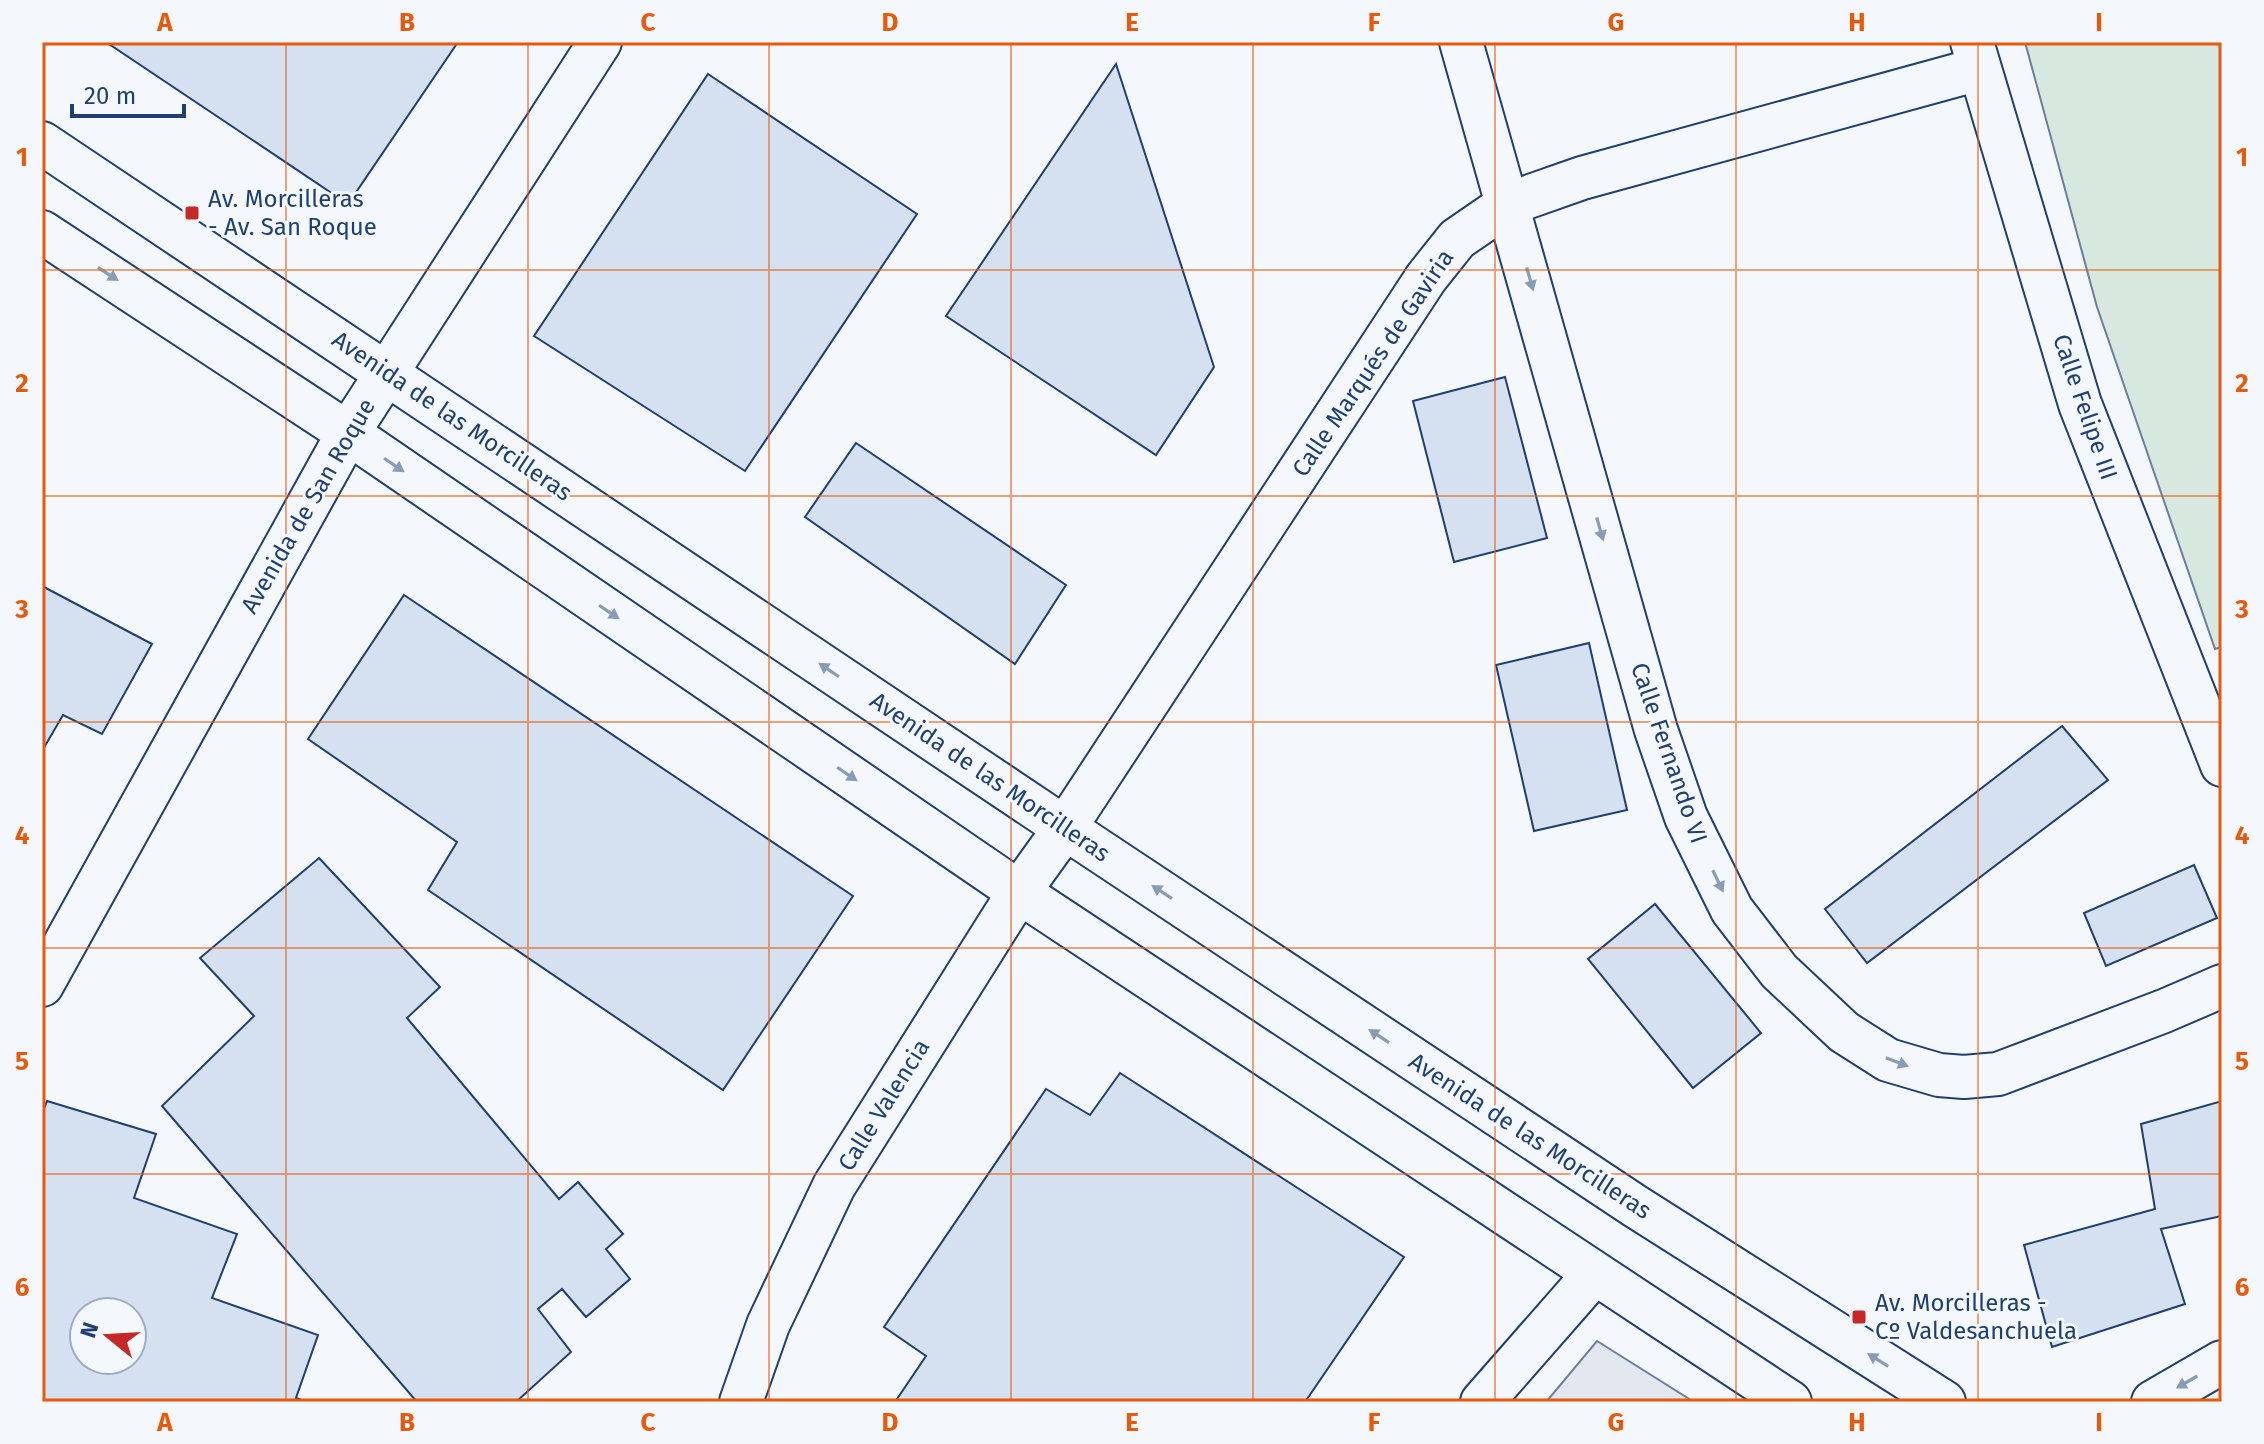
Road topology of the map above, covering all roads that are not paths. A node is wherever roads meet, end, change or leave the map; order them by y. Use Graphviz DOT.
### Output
graph roads {
  1 [pos="600,42"];
  2 [pos="1461,42"];
  3 [pos="1976,55"];
  4 [pos="42,143"];
  5 [pos="1508,204"];
  6 [pos="42,232"];
  7 [pos="386,372"];
  8 [pos="348,433"];
  9 [pos="2214,723"];
  10 [pos="2222,765"];
  11 [pos="1065,828"];
  12 [pos="1019,892"];
  13 [pos="42,985"];
  14 [pos="2222,986"];
  15 [pos="1595,1273"];
  16 [pos="2222,1362"];
  17 [pos="741,1402"];
  18 [pos="1482,1402"];
  19 [pos="1790,1402"];
  20 [pos="1944,1402"];
  21 [pos="2153,1402"];
  1 -- 7 [label="street, Avenida de San Roque"];
  2 -- 5 [label="street, Calle Fernando VI"];
  3 -- 5 [label="street, Calle Marqués de Gaviria"];
  3 -- 9 [label="street, Calle Felipe III"];
  4 -- 7 [label="street, Avenida de las Morcilleras"];
  5 -- 11 [label="street, Calle Marqués de Gaviria"];
  5 -- 14 [label="street, Calle Fernando VI, one-way"];
  6 -- 8 [label="street, one-way"];
  7 -- 8 [label="street, Avenida de San Roque"];
  11 -- 7 [label="street, Avenida de las Morcilleras, one-way"];
  8 -- 12 [label="street, one-way"];
  8 -- 13 [label="street, Avenida de San Roque"];
  9 -- 10 [label="street, Calle Felipe III"];
  11 -- 12 [label="street, Calle Valencia"];
  20 -- 11 [label="street, Avenida de las Morcilleras, one-way"];
  12 -- 15 [label="street"];
  12 -- 17 [label="street, Calle Valencia"];
  15 -- 18 [label="street"];
  15 -- 19 [label="street"];
  16 -- 21 [label="street, one-way"];
}
